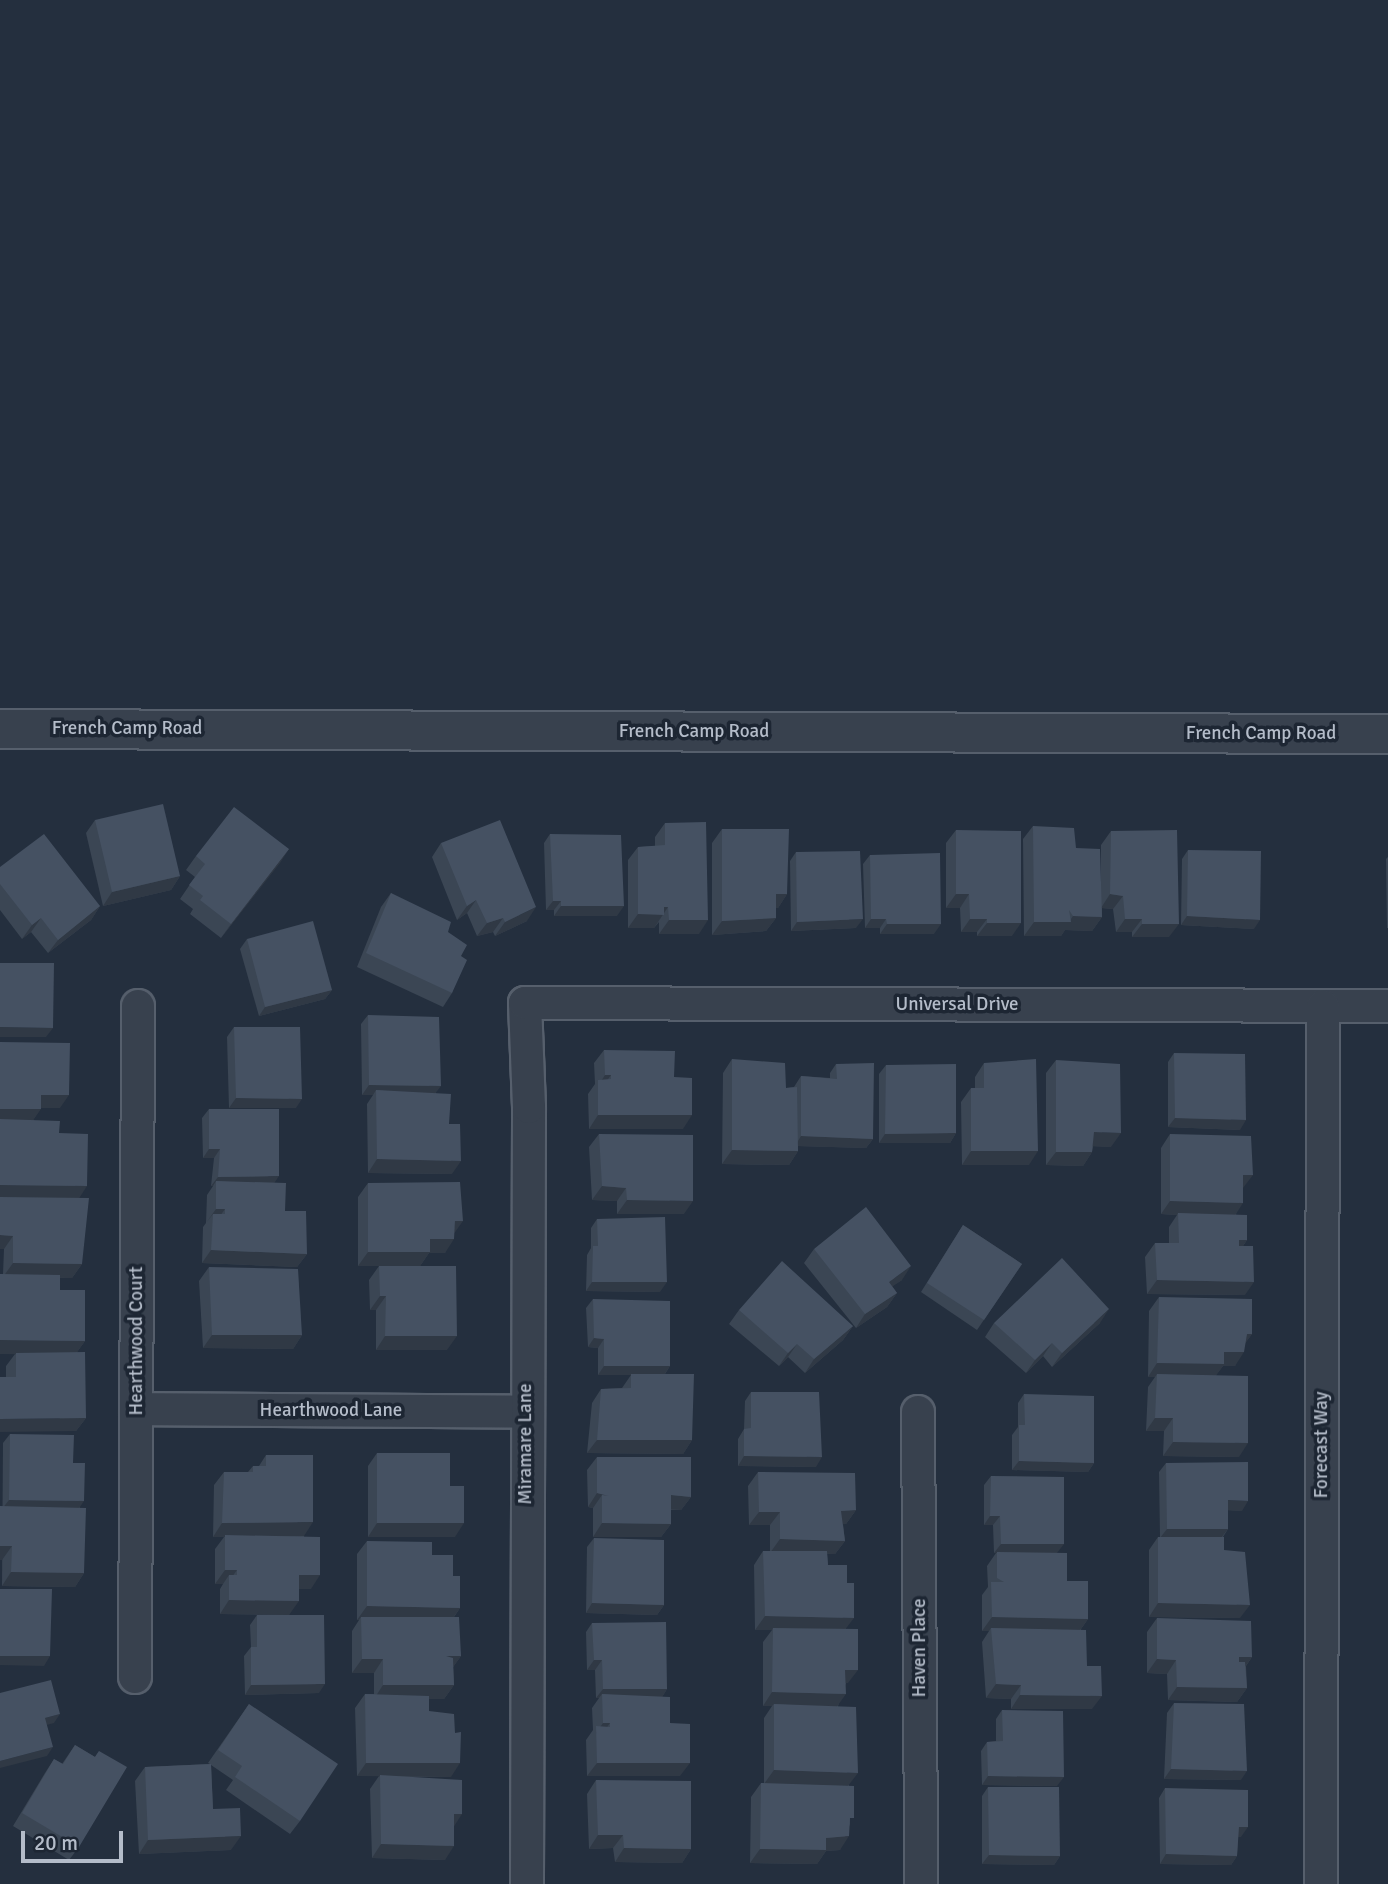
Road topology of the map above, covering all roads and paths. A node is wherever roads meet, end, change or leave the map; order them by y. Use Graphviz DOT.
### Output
graph roads {
  1 [pos="0,729"];
  2 [pos="1388,734"];
  3 [pos="525,1003"];
  4 [pos="138,1006"];
  5 [pos="1323,1006"];
  6 [pos="1388,1006"];
  7 [pos="136,1409"];
  8 [pos="526,1412"];
  9 [pos="918,1412"];
  10 [pos="135,1677"];
  11 [pos="527,1884"];
  12 [pos="921,1884"];
  13 [pos="1321,1884"];
  1 -- 2 [label="street, French Camp Road"];
  3 -- 5 [label="street, Universal Drive"];
  3 -- 8 [label="street, Miramare Lane"];
  4 -- 7 [label="street, Hearthwood Court"];
  5 -- 6 [label="street, Universal Drive"];
  5 -- 13 [label="street, Forecast Way"];
  7 -- 8 [label="street, Hearthwood Lane"];
  7 -- 10 [label="street, Hearthwood Court"];
  8 -- 11 [label="street, Miramare Lane"];
  9 -- 12 [label="street, Haven Place"];
}
